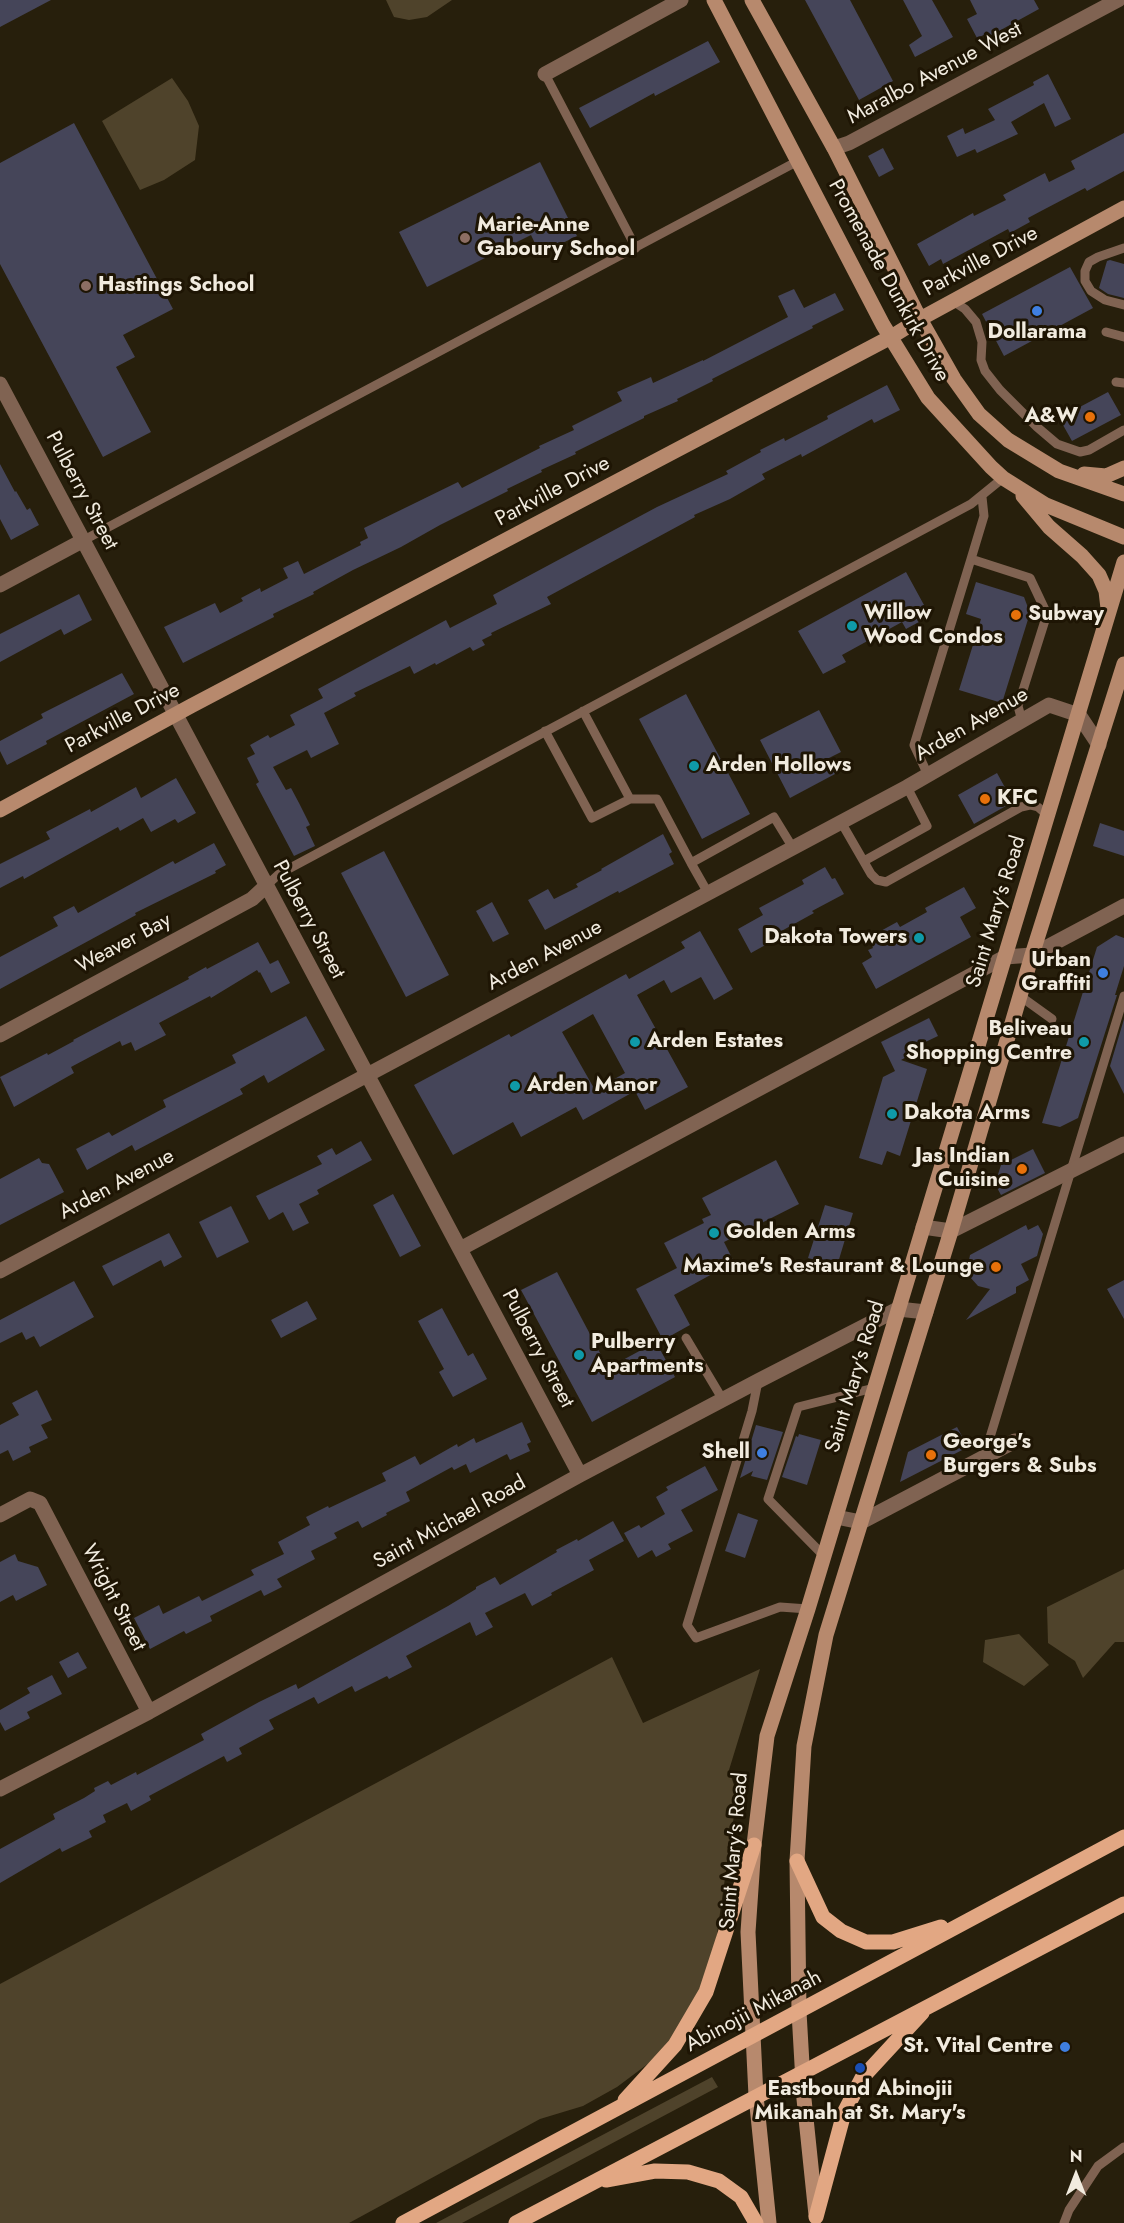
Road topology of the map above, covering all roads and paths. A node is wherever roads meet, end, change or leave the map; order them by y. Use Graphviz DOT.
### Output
graph roads {
  1 [pos="681,0"];
  2 [pos="714,0"];
  3 [pos="752,0"];
  4 [pos="1118,0"];
  5 [pos="545,74"];
  6 [pos="834,148"];
  7 [pos="798,162"];
  8 [pos="1124,208"];
  9 [pos="636,248"];
  10 [pos="1124,248"];
  11 [pos="953,301"];
  12 [pos="1124,305"];
  13 [pos="920,319"];
  14 [pos="1106,332"];
  15 [pos="891,337"];
  16 [pos="1124,337"];
  17 [pos="0,384"];
  18 [pos="1124,430"];
  19 [pos="1124,468"];
  20 [pos="1059,471"];
  21 [pos="1009,482"];
  22 [pos="1124,494"];
  23 [pos="982,497"];
  24 [pos="1124,537"];
  25 [pos="84,540"];
  26 [pos="971,559"];
  27 [pos="1124,562"];
  28 [pos="0,585"];
  29 [pos="1108,615"];
  30 [pos="1124,663"];
  31 [pos="583,711"];
  32 [pos="175,715"];
  33 [pos="1079,715"];
  34 [pos="1022,721"];
  35 [pos="545,731"];
  36 [pos="1099,744"];
  37 [pos="928,775"];
  38 [pos="907,787"];
  39 [pos="630,799"];
  40 [pos="0,810"];
  41 [pos="1048,816"];
  42 [pos="842,822"];
  43 [pos="793,848"];
  44 [pos="864,861"];
  45 [pos="691,863"];
  46 [pos="266,886"];
  47 [pos="708,893"];
  48 [pos="1124,906"];
  49 [pos="1032,955"];
  50 [pos="1005,957"];
  51 [pos="1020,996"];
  52 [pos="1124,996"];
  53 [pos="1052,1019"];
  54 [pos="0,1035"];
  55 [pos="368,1074"];
  56 [pos="1124,1144"];
  57 [pos="1071,1171"];
  58 [pos="923,1227"];
  59 [pos="951,1231"];
  60 [pos="460,1249"];
  61 [pos="0,1271"];
  62 [pos="898,1309"];
  63 [pos="926,1312"];
  64 [pos="686,1338"];
  65 [pos="758,1381"];
  66 [pos="874,1388"];
  67 [pos="723,1400"];
  68 [pos="1015,1441"];
  69 [pos="984,1458"];
  70 [pos="580,1475"];
  71 [pos="0,1515"];
  72 [pos="836,1517"];
  73 [pos="861,1522"];
  74 [pos="824,1556"];
  75 [pos="808,1609"];
  76 [pos="149,1712"];
  77 [pos="0,1789"];
  78 [pos="1124,1837"];
  79 [pos="754,1845"];
  80 [pos="797,1861"];
  81 [pos="1124,1904"];
  82 [pos="973,1917"];
  83 [pos="930,2004"];
  84 [pos="799,2012"];
  85 [pos="752,2037"];
  86 [pos="804,2071"];
  87 [pos="756,2096"];
  88 [pos="616,2109"];
  89 [pos="1124,2146"];
  90 [pos="591,2182"];
  91 [pos="816,2220"];
  92 [pos="403,2223"];
  93 [pos="516,2223"];
  94 [pos="756,2223"];
  95 [pos="769,2223"];
  96 [pos="1064,2223"];
  1 -- 5 [label="street"];
  2 -- 7 [label="main road, Promenade Dunkirk Drive"];
  3 -- 6 [label="main road, Promenade Dunkirk Drive"];
  4 -- 6 [label="street, Maralbo Avenue West"];
  5 -- 9 [label="lane"];
  6 -- 13 [label="main road, Promenade Dunkirk Drive"];
  7 -- 9 [label="lane"];
  7 -- 15 [label="main road, Promenade Dunkirk Drive"];
  8 -- 11 [label="main road, Parkville Drive"];
  9 -- 25 [label="lane"];
  10 -- 12 [label="lane"];
  11 -- 13 [label="main road, Parkville Drive"];
  11 -- 18 [label="lane"];
  13 -- 15 [label="main road, Parkville Drive"];
  13 -- 20 [label="main road, Promenade Dunkirk Drive"];
  14 -- 16 [label="lane"];
  15 -- 21 [label="main road, Promenade Dunkirk Drive"];
  15 -- 32 [label="main road, Parkville Drive"];
  17 -- 25 [label="street, Pulberry Street"];
  19 -- 20 [label="main road"];
  20 -- 22 [label="main road, Promenade Dunkirk Drive"];
  21 -- 23 [label="lane"];
  21 -- 24 [label="main road, Promenade Dunkirk Drive"];
  21 -- 29 [label="main road"];
  23 -- 26 [label="lane"];
  23 -- 31 [label="lane"];
  25 -- 28 [label="street"];
  25 -- 32 [label="street, Pulberry Street"];
  26 -- 34 [label="lane"];
  26 -- 37 [label="lane"];
  27 -- 29 [label="main road, Saint Mary's Road"];
  29 -- 33 [label="main road, Saint Mary's Road"];
  30 -- 36 [label="main road"];
  31 -- 35 [label="lane"];
  31 -- 39 [label="lane"];
  32 -- 40 [label="main road, Parkville Drive"];
  32 -- 46 [label="street, Pulberry Street"];
  33 -- 34 [label="street, Arden Avenue"];
  33 -- 36 [label="street"];
  33 -- 41 [label="main road, Saint Mary's Road"];
  34 -- 37 [label="street, Arden Avenue"];
  35 -- 39 [label="lane"];
  35 -- 46 [label="lane"];
  36 -- 49 [label="main road"];
  37 -- 38 [label="street, Arden Avenue"];
  38 -- 42 [label="street, Arden Avenue"];
  38 -- 44 [label="lane"];
  39 -- 45 [label="lane"];
  41 -- 44 [label="lane"];
  41 -- 50 [label="main road, Saint Mary's Road"];
  42 -- 43 [label="street, Arden Avenue"];
  42 -- 44 [label="lane"];
  43 -- 45 [label="lane"];
  43 -- 47 [label="street, Arden Avenue"];
  45 -- 47 [label="lane"];
  46 -- 54 [label="street, Weaver Bay"];
  46 -- 55 [label="street, Pulberry Street"];
  47 -- 55 [label="street, Arden Avenue"];
  48 -- 49 [label="street"];
  49 -- 50 [label="street"];
  49 -- 51 [label="main road"];
  50 -- 58 [label="main road, Saint Mary's Road"];
  50 -- 60 [label="street"];
  51 -- 53 [label="lane"];
  51 -- 59 [label="main road"];
  52 -- 57 [label="lane"];
  55 -- 60 [label="street, Pulberry Street"];
  55 -- 61 [label="street, Arden Avenue"];
  56 -- 57 [label="street"];
  57 -- 59 [label="street"];
  57 -- 69 [label="lane"];
  58 -- 59 [label="street"];
  58 -- 62 [label="main road, Saint Mary's Road"];
  59 -- 63 [label="main road"];
  60 -- 70 [label="street, Pulberry Street"];
  62 -- 63 [label="street"];
  62 -- 65 [label="street, Saint Michael Road"];
  62 -- 66 [label="main road, Saint Mary's Road"];
  63 -- 73 [label="main road"];
  64 -- 67 [label="lane"];
  65 -- 67 [label="street, Saint Michael Road"];
  65 -- 75 [label="lane"];
  66 -- 72 [label="main road, Saint Mary's Road"];
  66 -- 74 [label="lane"];
  67 -- 70 [label="street, Saint Michael Road"];
  68 -- 69 [label="street"];
  69 -- 73 [label="street"];
  70 -- 76 [label="street, Saint Michael Road"];
  71 -- 76 [label="street, Wright Street"];
  72 -- 73 [label="street"];
  72 -- 74 [label="main road, Saint Mary's Road"];
  73 -- 80 [label="main road"];
  74 -- 75 [label="main road, Saint Mary's Road"];
  75 -- 79 [label="main road, Saint Mary's Road"];
  76 -- 77 [label="street, Saint Michael Road"];
  78 -- 82 [label="main road, Abinojii Mikanah"];
  79 -- 85 [label="main road, Saint Mary's Road"];
  79 -- 88 [label="main road"];
  80 -- 82 [label="main road"];
  80 -- 84 [label="main road"];
  81 -- 83 [label="main road"];
  82 -- 84 [label="main road, Abinojii Mikanah"];
  83 -- 86 [label="main road"];
  83 -- 91 [label="main road"];
  84 -- 85 [label="main road, Abinojii Mikanah"];
  84 -- 86 [label="main road"];
  85 -- 87 [label="main road, Saint Mary's Road"];
  85 -- 88 [label="main road, Abinojii Mikanah"];
  86 -- 87 [label="main road"];
  86 -- 91 [label="main road"];
  87 -- 90 [label="main road"];
  87 -- 95 [label="main road, Saint Mary's Road"];
  88 -- 92 [label="main road, Abinojii Mikanah"];
  89 -- 96 [label="lane"];
  90 -- 93 [label="main road"];
  90 -- 94 [label="main road"];
}
